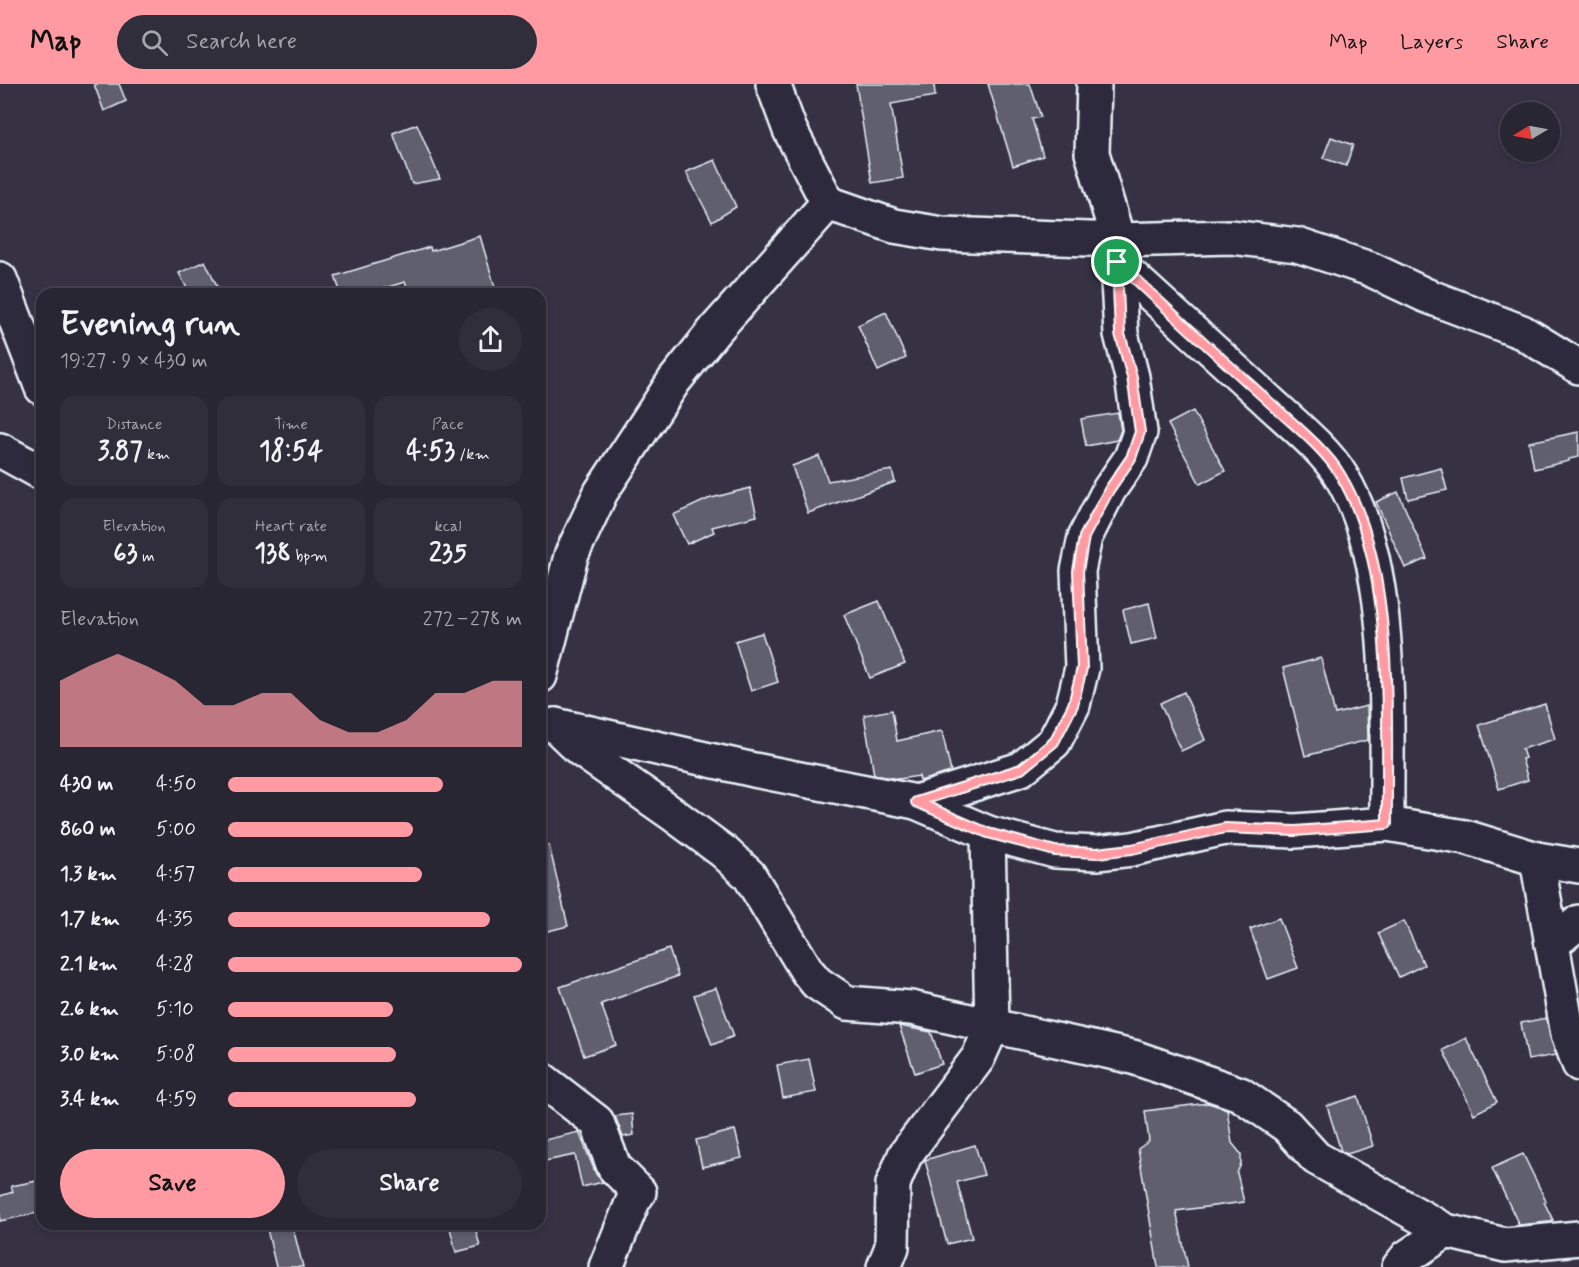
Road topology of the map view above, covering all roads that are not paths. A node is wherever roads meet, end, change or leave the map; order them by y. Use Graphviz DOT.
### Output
graph roads {
  1 [pos="774,84"];
  2 [pos="1094,84"];
  3 [pos="828,203"];
  4 [pos="1117,251"];
  5 [pos="0,279"];
  6 [pos="1579,367"];
  7 [pos="36,372"];
  8 [pos="0,450"];
  9 [pos="36,470"];
  10 [pos="546,653"];
  11 [pos="547,721"];
  12 [pos="916,802"];
  13 [pos="1387,824"];
  14 [pos="988,833"];
  15 [pos="1537,860"];
  16 [pos="1579,866"];
  17 [pos="1579,921"];
  18 [pos="1552,944"];
  19 [pos="992,1027"];
  20 [pos="1579,1064"];
  21 [pos="546,1083"];
  22 [pos="1446,1231"];
  23 [pos="1579,1238"];
  24 [pos="606,1267"];
  25 [pos="884,1267"];
  26 [pos="1399,1267"];
  1 -- 3 [label="street"];
  2 -- 4 [label="street"];
  3 -- 4 [label="street"];
  3 -- 10 [label="street"];
  4 -- 6 [label="street"];
  4 -- 12 [label="street"];
  4 -- 13 [label="street"];
  5 -- 7 [label="street"];
  8 -- 9 [label="street"];
  11 -- 12 [label="street"];
  11 -- 19 [label="street"];
  12 -- 14 [label="street"];
  13 -- 14 [label="street"];
  13 -- 15 [label="street"];
  14 -- 19 [label="street"];
  15 -- 16 [label="street"];
  15 -- 18 [label="street"];
  17 -- 18 [label="street"];
  18 -- 20 [label="street"];
  19 -- 22 [label="street"];
  19 -- 25 [label="street"];
  21 -- 24 [label="street"];
  22 -- 23 [label="street"];
  22 -- 26 [label="street"];
}
